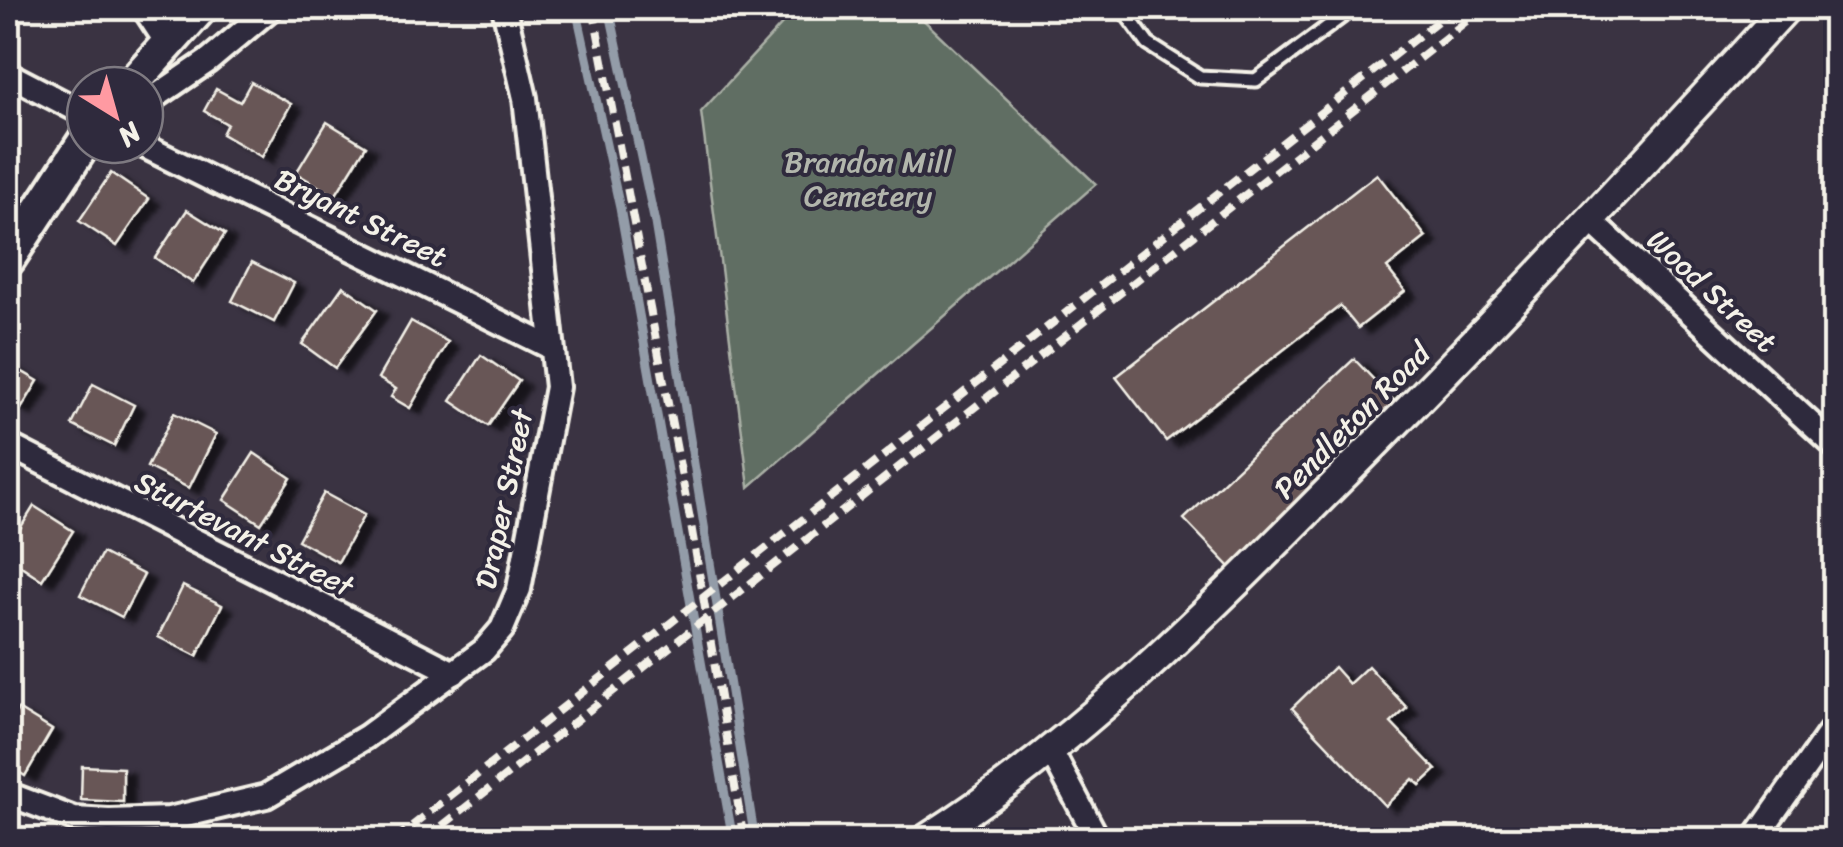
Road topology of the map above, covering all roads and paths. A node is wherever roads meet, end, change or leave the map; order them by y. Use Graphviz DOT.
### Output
graph roads {
  1 [pos="144,8"];
  2 [pos="200,8"];
  3 [pos="271,8"];
  4 [pos="504,8"];
  5 [pos="1122,8"];
  6 [pos="1354,8"];
  7 [pos="1786,8"];
  8 [pos="167,43"];
  9 [pos="148,65"];
  10 [pos="8,74"];
  11 [pos="165,90"];
  12 [pos="65,104"];
  13 [pos="165,156"];
  14 [pos="69,165"];
  15 [pos="1590,220"];
  16 [pos="8,260"];
  17 [pos="552,348"];
  18 [pos="8,445"];
  19 [pos="1836,448"];
  20 [pos="454,673"];
  21 [pos="1836,724"];
  22 [pos="1051,751"];
  23 [pos="8,794"];
  24 [pos="925,840"];
  25 [pos="1098,840"];
  26 [pos="1754,840"];
  1 -- 8 [label="street"];
  2 -- 8 [label="main road"];
  3 -- 11 [label="street"];
  4 -- 17 [label="street, Draper Street"];
  5 -- 6 [label="lane"];
  7 -- 15 [label="street, Pendleton Road"];
  8 -- 9 [label="main road"];
  10 -- 12 [label="street"];
  13 -- 17 [label="street, Bryant Street"];
  14 -- 16 [label="main road"];
  15 -- 19 [label="street, Wood Street"];
  15 -- 22 [label="street, Pendleton Road"];
  17 -- 20 [label="street, Draper Street"];
  18 -- 20 [label="street, Sturtevant Street"];
  20 -- 23 [label="street, Draper Street"];
  21 -- 26 [label="street"];
  22 -- 24 [label="street, Pendleton Road"];
  22 -- 25 [label="street"];
}
